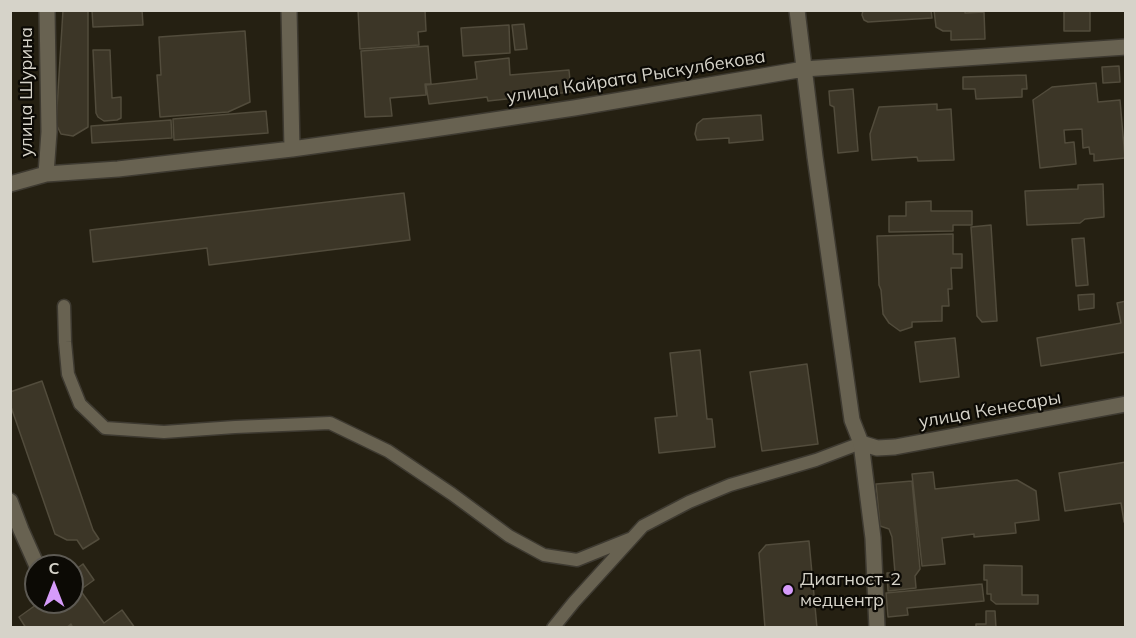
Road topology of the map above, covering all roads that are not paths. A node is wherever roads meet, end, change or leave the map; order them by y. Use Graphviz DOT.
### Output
graph roads {
  1 [pos="47,10"];
  2 [pos="289,10"];
  3 [pos="797,10"];
  4 [pos="1125,46"];
  5 [pos="804,69"];
  6 [pos="292,149"];
  7 [pos="46,174"];
  8 [pos="10,184"];
  9 [pos="64,306"];
  10 [pos="1125,404"];
  11 [pos="861,443"];
  12 [pos="10,501"];
  13 [pos="632,538"];
  14 [pos="32,554"];
  15 [pos="553,627"];
  16 [pos="877,627"];
  1 -- 7 [label="street, улица Шурина"];
  2 -- 6 [label="street"];
  3 -- 5 [label="street"];
  4 -- 5 [label="street, улица Кайрата Рыскулбекова"];
  5 -- 6 [label="street, улица Кайрата Рыскулбекова"];
  5 -- 11 [label="street"];
  6 -- 7 [label="street, улица Кайрата Рыскулбекова"];
  7 -- 8 [label="street, улица Кайрата Рыскулбекова"];
  9 -- 13 [label="lane"];
  10 -- 11 [label="street, улица Кенесары"];
  11 -- 13 [label="lane"];
  11 -- 16 [label="street"];
  12 -- 14 [label="street"];
  13 -- 15 [label="lane"];
}
